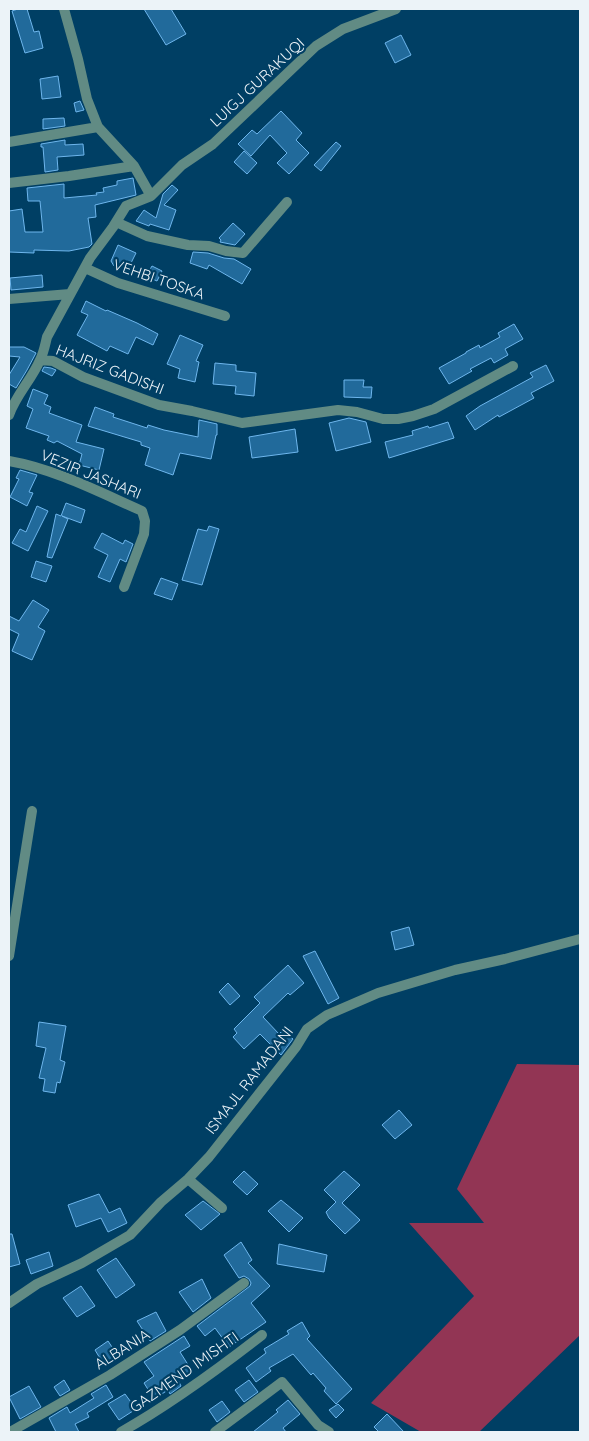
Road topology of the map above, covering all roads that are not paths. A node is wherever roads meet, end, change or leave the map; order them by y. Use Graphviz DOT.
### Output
graph roads {
  1 [pos="64,9"];
  2 [pos="396,9"];
  3 [pos="98,127"];
  4 [pos="9,142"];
  5 [pos="134,166"];
  6 [pos="9,183"];
  7 [pos="150,196"];
  8 [pos="286,202"];
  9 [pos="116,222"];
  10 [pos="85,268"];
  11 [pos="70,294"];
  12 [pos="9,298"];
  13 [pos="225,316"];
  14 [pos="40,360"];
  15 [pos="513,366"];
  16 [pos="9,415"];
  17 [pos="9,462"];
  18 [pos="124,588"];
  19 [pos="32,811"];
  20 [pos="580,939"];
  21 [pos="9,956"];
  22 [pos="188,1179"];
  23 [pos="222,1208"];
  24 [pos="244,1283"];
  25 [pos="9,1303"];
  26 [pos="262,1335"];
  27 [pos="10,1432"];
  28 [pos="121,1432"];
  29 [pos="215,1432"];
  30 [pos="329,1432"];
  1 -- 3 [label="street"];
  2 -- 7 [label="street, LUIGJ GURAKUQI"];
  3 -- 4 [label="street"];
  3 -- 5 [label="street"];
  5 -- 6 [label="street"];
  5 -- 7 [label="street"];
  7 -- 9 [label="street"];
  8 -- 9 [label="street"];
  9 -- 10 [label="street"];
  10 -- 11 [label="street"];
  10 -- 13 [label="street, VEHBI TOSKA"];
  11 -- 12 [label="street"];
  11 -- 14 [label="street"];
  14 -- 15 [label="street, HAJRIZ GADISHI"];
  14 -- 16 [label="street"];
  17 -- 18 [label="street, VEZIR JASHARI"];
  19 -- 21 [label="street"];
  20 -- 22 [label="street, ISMAJL RAMADANI"];
  22 -- 23 [label="street"];
  22 -- 25 [label="street, ISMAJL RAMADANI"];
  24 -- 27 [label="street, ALBANIA"];
  26 -- 28 [label="street, GAZMEND IMISHTI"];
  29 -- 30 [label="street"];
}
